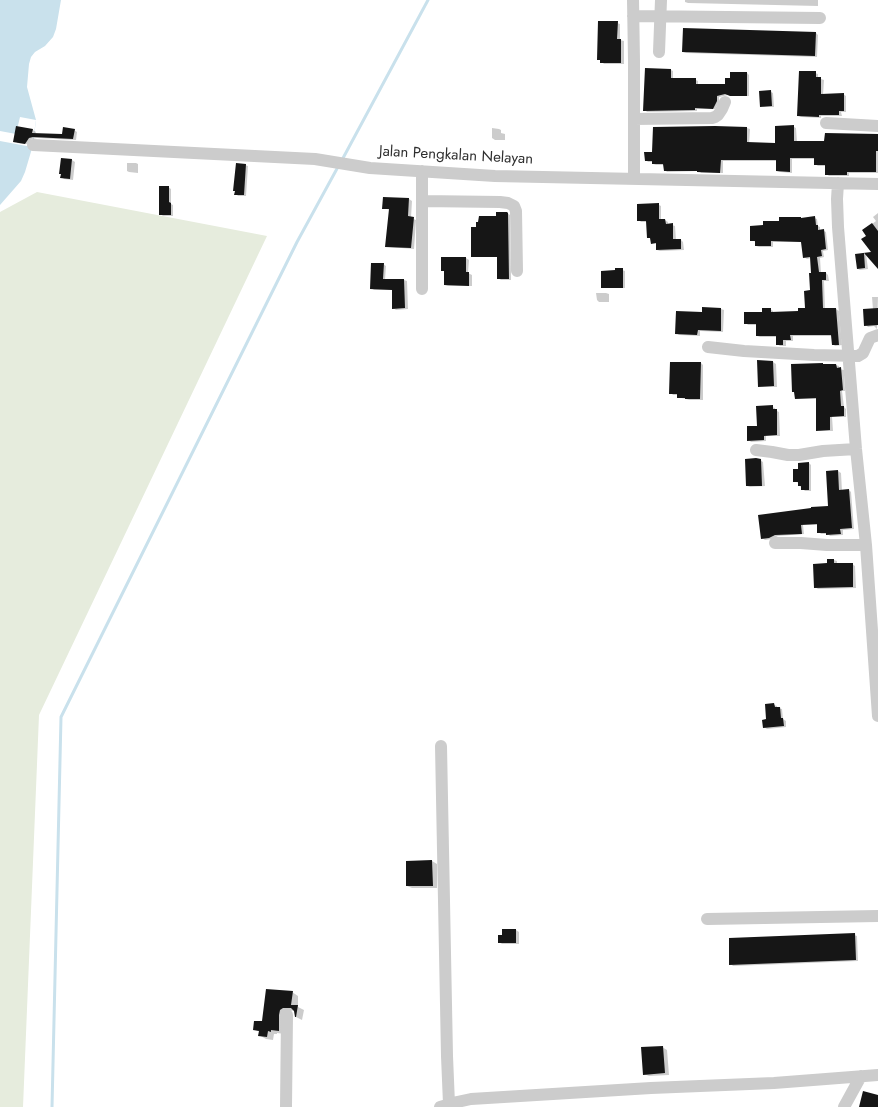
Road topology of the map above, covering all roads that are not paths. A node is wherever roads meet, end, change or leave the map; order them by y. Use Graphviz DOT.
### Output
graph roads {
  1 [pos="633,0"];
  2 [pos="661,0"];
  3 [pos="633,16"];
  4 [pos="660,16"];
  5 [pos="820,18"];
  6 [pos="660,52"];
  7 [pos="725,102"];
  8 [pos="634,119"];
  9 [pos="826,123"];
  10 [pos="878,126"];
  11 [pos="33,145"];
  12 [pos="422,171"];
  13 [pos="634,178"];
  14 [pos="838,183"];
  15 [pos="878,184"];
  16 [pos="422,201"];
  17 [pos="517,271"];
  18 [pos="422,289"];
  19 [pos="878,335"];
  20 [pos="708,347"];
  21 [pos="849,356"];
  22 [pos="856,449"];
  23 [pos="756,450"];
  24 [pos="775,543"];
  25 [pos="866,545"];
  26 [pos="878,716"];
  27 [pos="441,746"];
  28 [pos="878,916"];
  29 [pos="707,919"];
  30 [pos="287,1015"];
  31 [pos="878,1075"];
  32 [pos="861,1076"];
  33 [pos="445,1106"];
  34 [pos="286,1107"];
  35 [pos="844,1107"];
  1 -- 3 [label="street"];
  2 -- 4 [label="street"];
  3 -- 4 [label="street"];
  3 -- 8 [label="street"];
  4 -- 5 [label="street"];
  4 -- 6 [label="street"];
  7 -- 8 [label="street"];
  8 -- 13 [label="street"];
  9 -- 10 [label="street"];
  11 -- 12 [label="street, Jalan Pengkalan Nelayan"];
  12 -- 13 [label="street, Jalan Pengkalan Nelayan"];
  12 -- 16 [label="street"];
  13 -- 14 [label="street, Jalan Pengkalan Nelayan"];
  14 -- 15 [label="street, Jalan Pengkalan Nelayan"];
  14 -- 21 [label="street"];
  16 -- 17 [label="street"];
  16 -- 18 [label="street"];
  19 -- 21 [label="street"];
  20 -- 21 [label="street"];
  21 -- 22 [label="street"];
  22 -- 23 [label="street"];
  22 -- 25 [label="street"];
  24 -- 25 [label="street"];
  25 -- 26 [label="street"];
  27 -- 33 [label="street"];
  28 -- 29 [label="street"];
  30 -- 34 [label="street"];
  31 -- 32 [label="street"];
  32 -- 33 [label="street"];
  32 -- 35 [label="street"];
}
